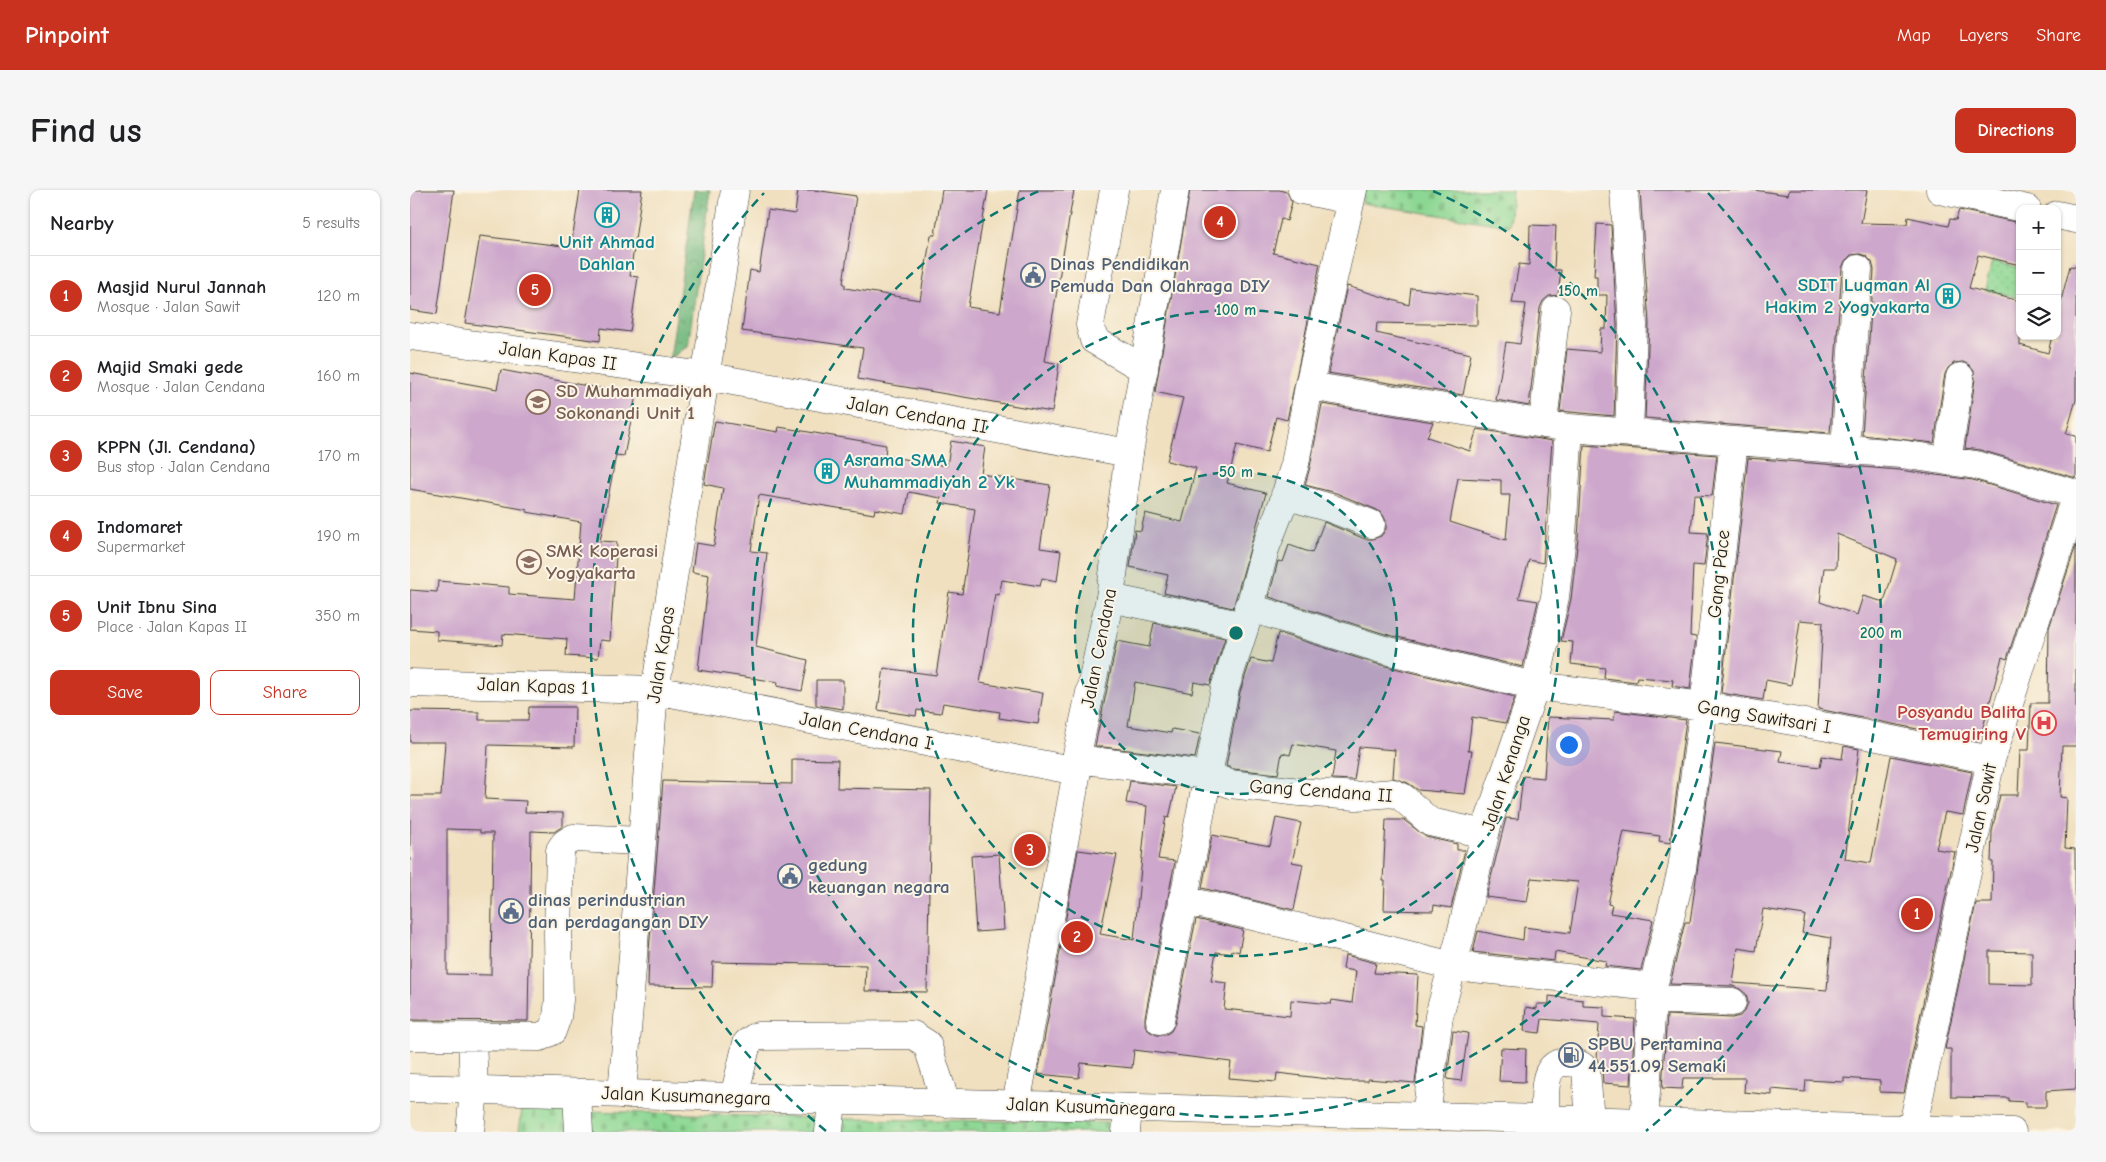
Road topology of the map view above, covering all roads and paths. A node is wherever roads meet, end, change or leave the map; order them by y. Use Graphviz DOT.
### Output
graph roads {
  1 [pos="734,190"];
  2 [pos="1114,190"];
  3 [pos="1175,190"];
  4 [pos="1302,190"];
  5 [pos="1624,190"];
  6 [pos="1940,190"];
  7 [pos="1351,195"];
  8 [pos="2016,207"];
  9 [pos="2061,216"];
  10 [pos="2076,219"];
  11 [pos="1858,269"];
  12 [pos="1556,310"];
  13 [pos="410,336"];
  14 [pos="1144,369"];
  15 [pos="705,376"];
  16 [pos="1960,377"];
  17 [pos="1309,386"];
  18 [pos="1542,424"];
  19 [pos="1569,428"];
  20 [pos="1629,434"];
  21 [pos="1734,441"];
  22 [pos="1845,448"];
  23 [pos="1129,453"];
  24 [pos="1947,461"];
  25 [pos="2076,494"];
  26 [pos="1285,495"];
  27 [pos="1371,524"];
  28 [pos="1110,598"];
  29 [pos="1247,617"];
  30 [pos="410,683"];
  31 [pos="1535,686"];
  32 [pos="655,690"];
  33 [pos="1704,706"];
  34 [pos="1991,760"];
  35 [pos="1076,765"];
  36 [pos="1207,775"];
  37 [pos="1485,834"];
  38 [pos="642,841"];
  39 [pos="1183,900"];
  40 [pos="1453,966"];
  41 [pos="1652,993"];
  42 [pos="1732,1002"];
  43 [pos="1160,1020"];
  44 [pos="410,1036"];
  45 [pos="472,1037"];
  46 [pos="410,1088"];
  47 [pos="474,1090"];
  48 [pos="578,1093"];
  49 [pos="622,1094"];
  50 [pos="734,1097"];
  51 [pos="832,1100"];
  52 [pos="946,1103"];
  53 [pos="1016,1105"];
  54 [pos="1426,1116"];
  55 [pos="1545,1119"];
  56 [pos="1127,1120"];
  57 [pos="1590,1120"];
  58 [pos="1644,1122"];
  59 [pos="1682,1127"];
  60 [pos="1912,1130"];
  61 [pos="470,1132"];
  62 [pos="579,1132"];
  63 [pos="829,1132"];
  64 [pos="2012,1132"];
  1 -- 15 [label="street, Jalan Kapas"];
  2 -- 14 [label="street"];
  3 -- 14 [label="street, Jalan Cendana"];
  4 -- 7 [label="street"];
  5 -- 20 [label="street"];
  6 -- 8 [label="street"];
  7 -- 17 [label="street"];
  9 -- 10 [label="street"];
  11 -- 22 [label="street"];
  12 -- 18 [label="street"];
  13 -- 15 [label="street, Jalan Kapas II"];
  14 -- 23 [label="street, Jalan Cendana"];
  15 -- 23 [label="street, Jalan Cendana II"];
  15 -- 32 [label="street, Jalan Kapas"];
  16 -- 24 [label="street"];
  17 -- 18 [label="street"];
  17 -- 26 [label="street"];
  18 -- 19 [label="street"];
  19 -- 20 [label="street"];
  19 -- 31 [label="street, Jalan Kenanga"];
  20 -- 21 [label="street"];
  21 -- 22 [label="street"];
  21 -- 33 [label="street, Gang Pace"];
  22 -- 24 [label="street"];
  23 -- 28 [label="street, Jalan Cendana"];
  24 -- 25 [label="street"];
  25 -- 34 [label="street, Jalan Sawit"];
  26 -- 27 [label="street"];
  26 -- 29 [label="street"];
  28 -- 29 [label="street, Gang Sawitsari I"];
  28 -- 35 [label="street, Jalan Cendana"];
  29 -- 31 [label="street, Gang Sawitsari I"];
  29 -- 36 [label="street"];
  30 -- 32 [label="street, Jalan Kapas 1"];
  31 -- 33 [label="street, Gang Sawitsari I"];
  31 -- 37 [label="street, Jalan Kenanga"];
  32 -- 35 [label="street, Jalan Cendana I"];
  32 -- 38 [label="street, Jalan Kapas"];
  33 -- 34 [label="street, Gang Sawitsari I"];
  33 -- 41 [label="street, Gang Pace"];
  34 -- 60 [label="street, Jalan Sawit"];
  35 -- 36 [label="street, Jalan Cendana I"];
  35 -- 53 [label="street, Jalan Cendana"];
  36 -- 37 [label="street, Gang Cendana II"];
  36 -- 39 [label="street"];
  37 -- 40 [label="street, Jalan Kenanga"];
  38 -- 45 [label="street"];
  38 -- 49 [label="street, Jalan Kapas"];
  39 -- 40 [label="street"];
  39 -- 43 [label="street"];
  40 -- 41 [label="street"];
  40 -- 54 [label="street, Jalan Kenanga"];
  41 -- 42 [label="street"];
  41 -- 58 [label="street, Gang Pace"];
  44 -- 45 [label="street"];
  45 -- 47 [label="street"];
  46 -- 47 [label="street, Jalan Kusumanegara"];
  47 -- 48 [label="street, Jalan Kusumanegara"];
  47 -- 61 [label="street"];
  48 -- 49 [label="street, Jalan Kusumanegara"];
  48 -- 62 [label="street"];
  49 -- 50 [label="street, Jalan Kusumanegara"];
  50 -- 51 [label="street, Jalan Kusumanegara"];
  50 -- 52 [label="street"];
  51 -- 52 [label="street, Jalan Kusumanegara"];
  51 -- 63 [label="street"];
  52 -- 53 [label="street, Jalan Kusumanegara"];
  53 -- 56 [label="street, Jalan Kusumanegara"];
  54 -- 55 [label="street, Jalan Kusumanegara"];
  54 -- 56 [label="street, Jalan Kusumanegara"];
  55 -- 57 [label="street, Jalan Kusumanegara"];
  55 -- 57 [label="street"];
  57 -- 58 [label="street, Jalan Kusumanegara"];
  58 -- 59 [label="street, Jalan Kusumanegara"];
  59 -- 60 [label="street, Jalan Kusumanegara"];
  60 -- 64 [label="street, Jalan Kusumanegara"];
}
